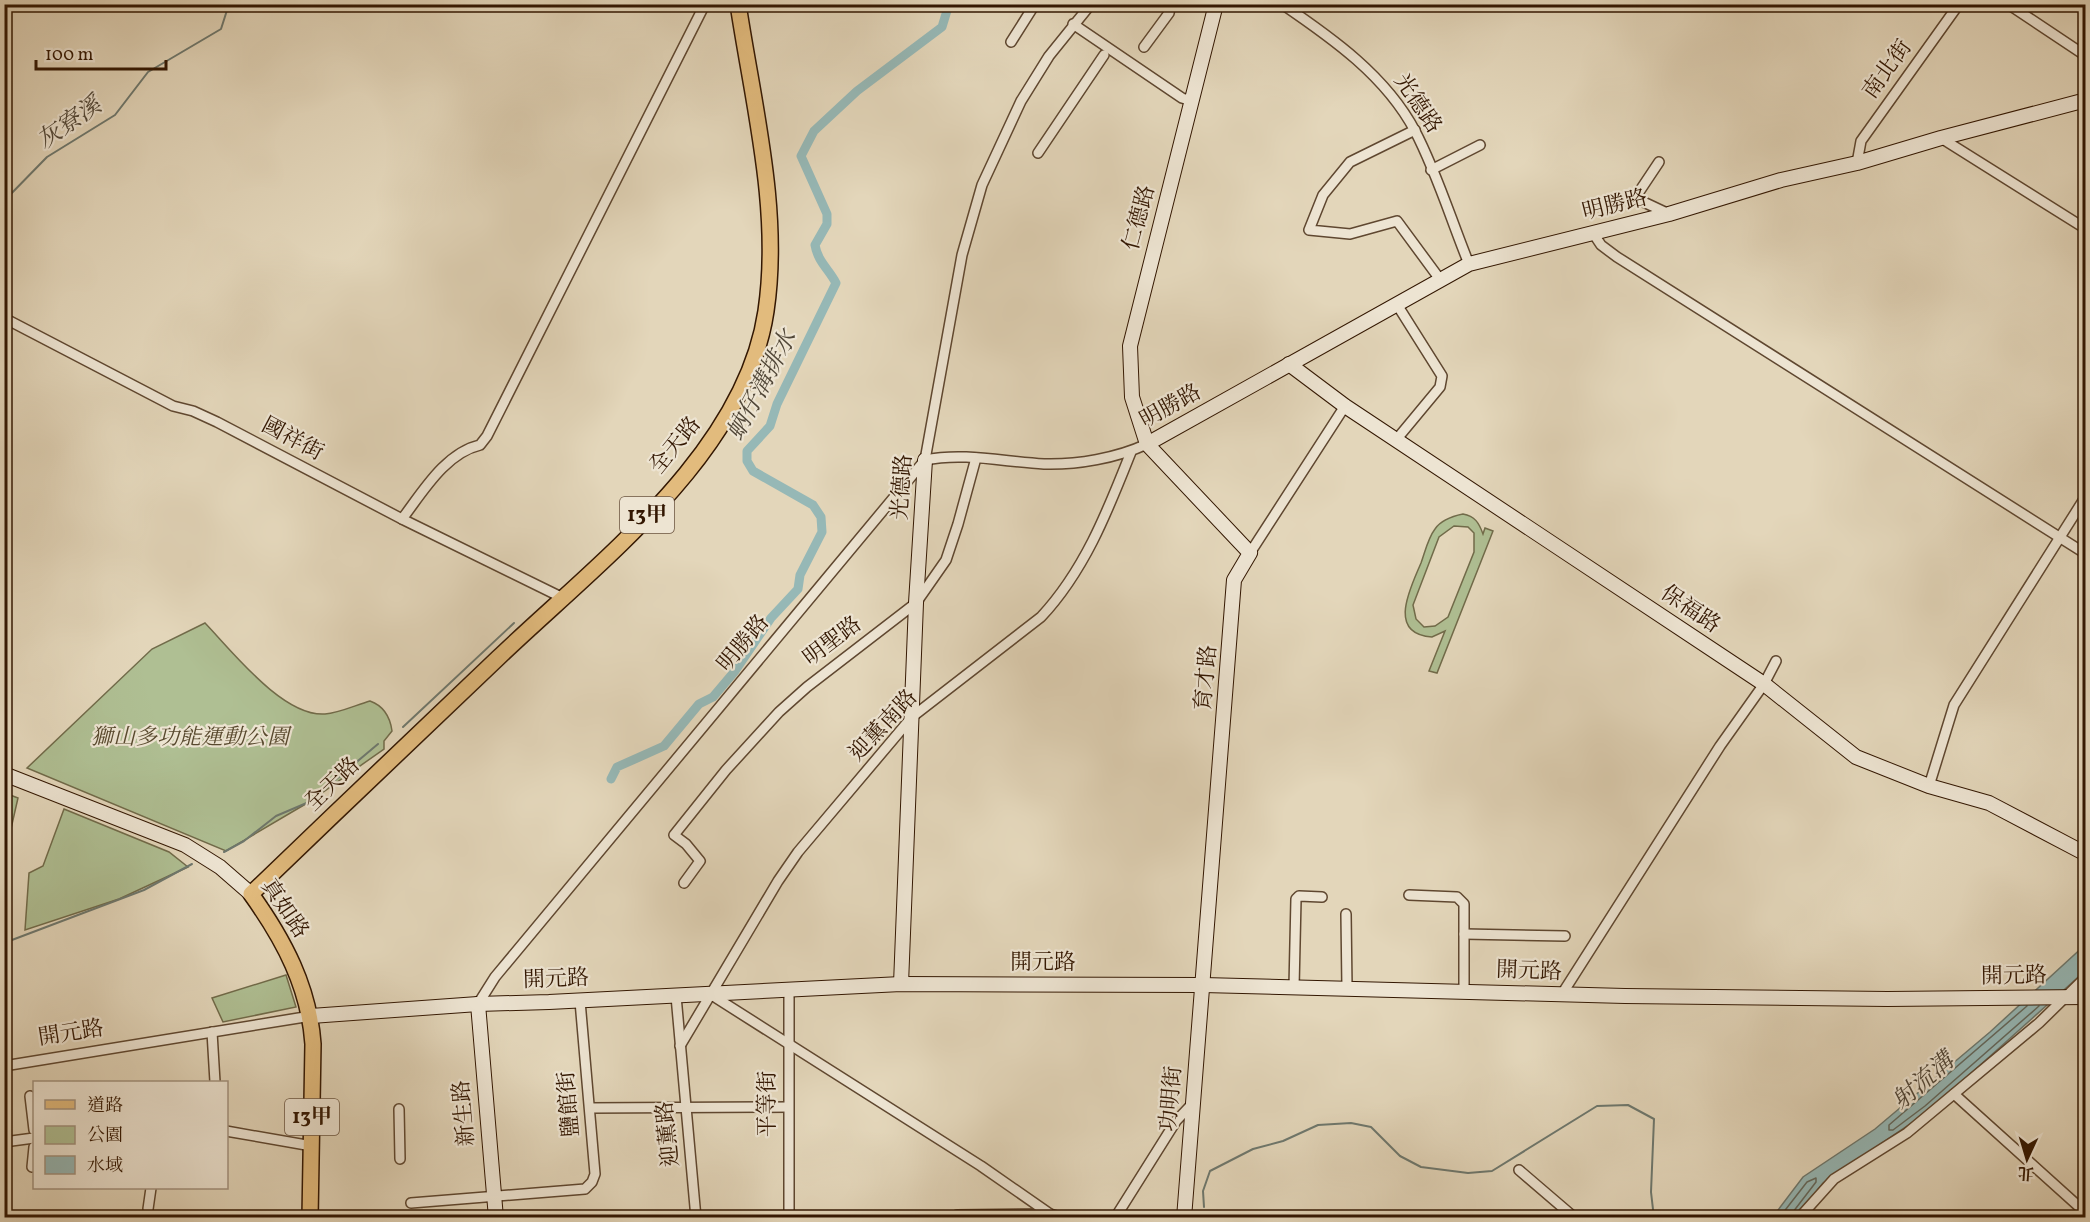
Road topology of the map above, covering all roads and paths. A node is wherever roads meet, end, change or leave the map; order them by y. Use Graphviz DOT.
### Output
graph roads {
  1 [pos="705,4"];
  2 [pos="738,4"];
  3 [pos="1035,4"];
  4 [pos="1091,4"];
  5 [pos="1171,4"];
  6 [pos="1216,4"];
  7 [pos="1282,4"];
  8 [pos="1959,4"];
  9 [pos="2008,4"];
  10 [pos="1073,24"];
  11 [pos="1011,42"];
  12 [pos="1144,47"];
  13 [pos="1104,55"];
  14 [pos="2085,56"];
  15 [pos="2085,100"];
  16 [pos="1192,101"];
  17 [pos="1414,130"];
  18 [pos="1941,138"];
  19 [pos="1480,145"];
  20 [pos="1038,153"];
  21 [pos="1659,162"];
  22 [pos="1857,163"];
  23 [pos="1431,170"];
  24 [pos="1669,214"];
  25 [pos="2085,229"];
  26 [pos="1593,233"];
  27 [pos="1468,264"];
  28 [pos="1439,278"];
  29 [pos="1396,303"];
  30 [pos="4,318"];
  31 [pos="1289,364"];
  32 [pos="1345,406"];
  33 [pos="1396,440"];
  34 [pos="1147,444"];
  35 [pos="1131,452"];
  36 [pos="976,458"];
  37 [pos="925,460"];
  38 [pos="2085,496"];
  39 [pos="402,519"];
  40 [pos="2059,538"];
  41 [pos="1250,553"];
  42 [pos="2085,554"];
  43 [pos="561,597"];
  44 [pos="916,603"];
  45 [pos="1776,661"];
  46 [pos="1764,684"];
  47 [pos="912,717"];
  48 [pos="4,774"];
  49 [pos="1929,786"];
  50 [pos="2085,854"];
  51 [pos="684,883"];
  52 [pos="251,894"];
  53 [pos="1409,895"];
  54 [pos="1322,897"];
  55 [pos="1346,914"];
  56 [pos="1464,934"];
  57 [pos="1565,936"];
  58 [pos="2085,977"];
  59 [pos="901,984"];
  60 [pos="1203,985"];
  61 [pos="1294,987"];
  62 [pos="1347,988"];
  63 [pos="789,990"];
  64 [pos="1464,992"];
  65 [pos="710,994"];
  66 [pos="1562,994"];
  67 [pos="676,996"];
  68 [pos="2066,997"];
  69 [pos="2085,997"];
  70 [pos="580,1001"];
  71 [pos="478,1004"];
  72 [pos="311,1016"];
  73 [pos="212,1032"];
  74 [pos="680,1046"];
  75 [pos="787,1046"];
  76 [pos="4,1066"];
  77 [pos="215,1081"];
  78 [pos="1954,1094"];
  79 [pos="30,1096"];
  80 [pos="1193,1103"];
  81 [pos="788,1107"];
  82 [pos="590,1108"];
  83 [pos="686,1108"];
  84 [pos="399,1109"];
  85 [pos="33,1122"];
  86 [pos="228,1131"];
  87 [pos="33,1138"];
  88 [pos="4,1142"];
  89 [pos="312,1146"];
  90 [pos="400,1159"];
  91 [pos="1519,1170"];
  92 [pos="151,1189"];
  93 [pos="494,1196"];
  94 [pos="411,1203"];
  95 [pos="148,1209"];
  96 [pos="1050,1214"];
  97 [pos="2085,1214"];
  98 [pos="310,1218"];
  99 [pos="495,1218"];
  100 [pos="696,1218"];
  101 [pos="789,1218"];
  102 [pos="957,1218"];
  103 [pos="1062,1218"];
  104 [pos="1115,1218"];
  105 [pos="1184,1218"];
  106 [pos="1575,1218"];
  107 [pos="1799,1218"];
  1 -- 39 [label="street"];
  2 -- 43 [label="main road, 全天路 / 13甲"];
  3 -- 11 [label="street"];
  4 -- 10 [label="street, 光德路"];
  5 -- 12 [label="street"];
  6 -- 16 [label="street, 仁德路"];
  7 -- 17 [label="street, 光德路"];
  8 -- 22 [label="street, 南北街"];
  9 -- 14 [label="street"];
  10 -- 16 [label="street"];
  10 -- 37 [label="street, 光德路"];
  13 -- 20 [label="street"];
  15 -- 18 [label="street, 明勝路"];
  16 -- 34 [label="street, 仁德路"];
  17 -- 23 [label="street, 光德路"];
  17 -- 28 [label="street"];
  18 -- 22 [label="street, 明勝路"];
  18 -- 25 [label="street"];
  19 -- 23 [label="street"];
  21 -- 24 [label="street"];
  22 -- 24 [label="street, 明勝路"];
  23 -- 27 [label="street, 光德路"];
  24 -- 26 [label="street, 明勝路"];
  26 -- 27 [label="street, 明勝路"];
  26 -- 40 [label="street"];
  27 -- 28 [label="street, 明勝路"];
  28 -- 29 [label="street, 明勝路"];
  29 -- 31 [label="street, 明勝路"];
  29 -- 33 [label="street"];
  30 -- 39 [label="street, 國祥街"];
  31 -- 32 [label="street, 保福路"];
  31 -- 34 [label="street, 明勝路"];
  32 -- 33 [label="street, 保福路"];
  32 -- 41 [label="street, 育才路"];
  33 -- 46 [label="street, 保福路"];
  34 -- 35 [label="street, 明勝路"];
  34 -- 41 [label="street"];
  35 -- 36 [label="street, 明勝路"];
  35 -- 47 [label="street, 迎薰南路"];
  36 -- 37 [label="street, 明勝路"];
  36 -- 44 [label="street, 明聖路"];
  37 -- 44 [label="street, 光德路"];
  37 -- 71 [label="street, 明勝路"];
  38 -- 40 [label="street"];
  39 -- 43 [label="street, 國祥街"];
  40 -- 42 [label="street"];
  40 -- 49 [label="street"];
  41 -- 60 [label="street, 育才路"];
  43 -- 52 [label="main road, 全天路 / 13甲"];
  44 -- 47 [label="street, 光德路"];
  44 -- 51 [label="street, 明聖路"];
  45 -- 46 [label="street"];
  46 -- 49 [label="street, 保福路"];
  46 -- 66 [label="street"];
  47 -- 59 [label="street, 光德路"];
  47 -- 65 [label="street, 迎薰南路"];
  48 -- 52 [label="street, 真如路"];
  49 -- 50 [label="street, 保福路"];
  52 -- 72 [label="main road, 真如路 / 13甲"];
  53 -- 56 [label="street"];
  54 -- 61 [label="street"];
  55 -- 62 [label="street"];
  56 -- 57 [label="street"];
  56 -- 64 [label="street"];
  58 -- 68 [label="street"];
  59 -- 60 [label="street, 開元路"];
  59 -- 63 [label="street, 開元路"];
  60 -- 61 [label="street, 開元路"];
  60 -- 80 [label="street, 功明街"];
  61 -- 62 [label="street, 開元路"];
  62 -- 64 [label="street, 開元路"];
  63 -- 65 [label="street, 開元路"];
  63 -- 75 [label="street, 平等街"];
  64 -- 66 [label="street, 開元路"];
  65 -- 67 [label="street, 開元路"];
  65 -- 74 [label="street, 迎薰南路"];
  65 -- 75 [label="street"];
  66 -- 68 [label="street, 開元路"];
  67 -- 70 [label="street, 開元路"];
  67 -- 74 [label="street, 迎薰路"];
  68 -- 69 [label="street, 開元路"];
  68 -- 78 [label="street"];
  70 -- 71 [label="street, 開元路"];
  70 -- 82 [label="street, 鹽館街"];
  71 -- 72 [label="street, 開元路"];
  71 -- 93 [label="street, 新生路"];
  72 -- 73 [label="street, 開元路"];
  72 -- 89 [label="main road, 真如路 / 13甲"];
  73 -- 76 [label="street, 開元路"];
  73 -- 77 [label="street"];
  74 -- 83 [label="street, 迎薰路"];
  75 -- 81 [label="street, 平等街"];
  75 -- 96 [label="street"];
  78 -- 97 [label="street"];
  78 -- 107 [label="street"];
  79 -- 85 [label="street"];
  80 -- 104 [label="street"];
  80 -- 105 [label="street, 功明街"];
  81 -- 83 [label="street"];
  81 -- 101 [label="street, 平等街"];
  82 -- 83 [label="street"];
  82 -- 93 [label="street, 鹽館街"];
  83 -- 100 [label="street, 迎薰路"];
  84 -- 90 [label="street"];
  86 -- 89 [label="street"];
  87 -- 88 [label="street"];
  89 -- 98 [label="main road, 真如路 / 13甲"];
  91 -- 106 [label="street"];
  92 -- 95 [label="street"];
  93 -- 94 [label="street"];
  93 -- 99 [label="street, 新生路"];
  96 -- 102 [label="street"];
  96 -- 103 [label="street"];
}
